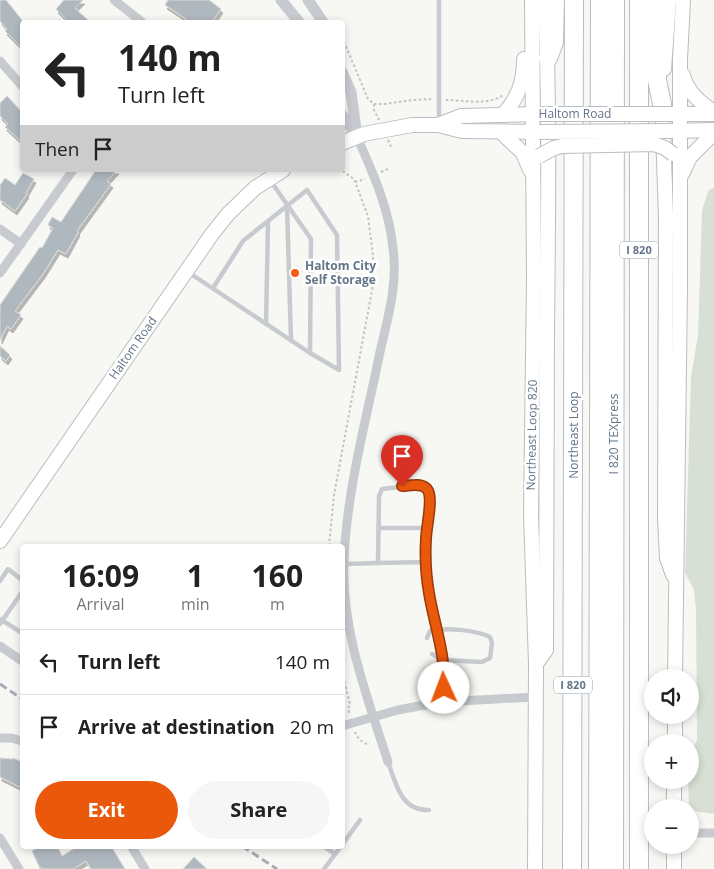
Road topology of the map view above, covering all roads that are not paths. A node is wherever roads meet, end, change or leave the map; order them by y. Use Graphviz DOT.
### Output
graph roads {
  1 [pos="114,0"];
  2 [pos="281,0"];
  3 [pos="308,0"];
  4 [pos="439,0"];
  5 [pos="524,0"];
  6 [pos="532,0"];
  7 [pos="545,0"];
  8 [pos="555,0"];
  9 [pos="574,0"];
  10 [pos="600,0"];
  11 [pos="615,0"];
  12 [pos="639,0"];
  13 [pos="657,0"];
  14 [pos="669,0"];
  15 [pos="683,0"];
  16 [pos="139,20"];
  17 [pos="297,20"];
  18 [pos="322,20"];
  19 [pos="548,58"];
  20 [pos="680,59"];
  21 [pos="0,62"];
  22 [pos="345,79"];
  23 [pos="20,84"];
  24 [pos="671,111"];
  25 [pos="714,113"];
  26 [pos="536,114"];
  27 [pos="503,115"];
  28 [pos="345,119"];
  29 [pos="438,125"];
  30 [pos="676,131"];
  31 [pos="714,131"];
  32 [pos="501,132"];
  33 [pos="536,132"];
  34 [pos="357,137"];
  35 [pos="345,142"];
  36 [pos="678,166"];
  37 [pos="72,172"];
  38 [pos="280,172"];
  39 [pos="532,174"];
  40 [pos="270,178"];
  41 [pos="287,204"];
  42 [pos="268,222"];
  43 [pos="0,229"];
  44 [pos="21,244"];
  45 [pos="186,271"];
  46 [pos="0,273"];
  47 [pos="213,288"];
  48 [pos="266,324"];
  49 [pos="291,340"];
  50 [pos="310,353"];
  51 [pos="379,528"];
  52 [pos="427,528"];
  53 [pos="0,541"];
  54 [pos="345,550"];
  55 [pos="427,562"];
  56 [pos="378,563"];
  57 [pos="345,564"];
  58 [pos="20,578"];
  59 [pos="0,581"];
  60 [pos="676,583"];
  61 [pos="20,595"];
  62 [pos="345,604"];
  63 [pos="1,621"];
  64 [pos="437,629"];
  65 [pos="20,632"];
  66 [pos="427,638"];
  67 [pos="0,646"];
  68 [pos="432,654"];
  69 [pos="20,660"];
  70 [pos="443,660"];
  71 [pos="536,664"];
  72 [pos="675,669"];
  73 [pos="535,697"];
  74 [pos="443,702"];
  75 [pos="373,716"];
  76 [pos="345,725"];
  77 [pos="0,738"];
  78 [pos="20,740"];
  79 [pos="388,762"];
  80 [pos="429,810"];
  81 [pos="360,820"];
  82 [pos="699,833"];
  83 [pos="714,833"];
  84 [pos="0,838"];
  85 [pos="345,841"];
  86 [pos="134,849"];
  87 [pos="328,849"];
  88 [pos="339,849"];
  89 [pos="335,854"];
  90 [pos="674,854"];
  91 [pos="19,869"];
  92 [pos="145,869"];
  93 [pos="324,869"];
  94 [pos="535,869"];
  95 [pos="572,869"];
  96 [pos="598,869"];
  97 [pos="614,869"];
  98 [pos="639,869"];
  99 [pos="674,869"];
  1 -- 16 [label="street"];
  2 -- 17 [label="street"];
  3 -- 18 [label="street"];
  4 -- 29 [label="lane"];
  5 -- 27 [label="main road"];
  6 -- 26 [label="main road, Northeast Loop 820"];
  7 -- 19 [label="main road"];
  8 -- 19 [label="highway"];
  9 -- 95 [label="highway, Northeast Loop / I 820"];
  10 -- 96 [label="highway, I 820 TEXpress"];
  11 -- 97 [label="highway, I 820 TEXpress"];
  12 -- 98 [label="highway, I 820"];
  13 -- 24 [label="highway"];
  14 -- 24 [label="main road"];
  15 -- 20 [label="main road"];
  19 -- 71 [label="main road"];
  20 -- 24 [label="main road"];
  20 -- 25 [label="main road"];
  21 -- 23 [label="street"];
  22 -- 34 [label="street"];
  24 -- 25 [label="main road, Haltom Road"];
  24 -- 26 [label="main road, Haltom Road, bridge"];
  24 -- 30 [label="main road"];
  24 -- 60 [label="main road"];
  26 -- 27 [label="main road, Haltom Road"];
  26 -- 33 [label="main road, Northeast Loop 820"];
  27 -- 29 [label="main road, Haltom Road"];
  28 -- 34 [label="street"];
  29 -- 32 [label="main road, Haltom Road"];
  29 -- 34 [label="main road, Haltom Road"];
  30 -- 31 [label="main road, Haltom Road"];
  30 -- 33 [label="main road, Haltom Road, bridge"];
  30 -- 36 [label="main road"];
  31 -- 36 [label="main road"];
  32 -- 33 [label="main road, Haltom Road"];
  32 -- 39 [label="main road"];
  33 -- 39 [label="main road, Northeast Loop 820"];
  34 -- 35 [label="main road, Haltom Road"];
  34 -- 54 [label="street"];
  36 -- 39 [label="main road, bridge"];
  36 -- 60 [label="main road"];
  37 -- 44 [label="street"];
  38 -- 40 [label="main road, Haltom Road"];
  39 -- 71 [label="main road, Northeast Loop 820"];
  40 -- 41 [label="lane"];
  40 -- 45 [label="main road, Haltom Road"];
  41 -- 42 [label="lane"];
  41 -- 49 [label="lane"];
  41 -- 50 [label="lane"];
  41 -- 50 [label="lane"];
  42 -- 47 [label="lane"];
  42 -- 48 [label="lane"];
  43 -- 44 [label="street"];
  44 -- 46 [label="street"];
  45 -- 47 [label="lane"];
  45 -- 53 [label="main road, Haltom Road"];
  47 -- 48 [label="lane"];
  48 -- 49 [label="lane"];
  49 -- 50 [label="lane"];
  51 -- 52 [label="lane"];
  51 -- 52 [label="lane"];
  51 -- 56 [label="lane"];
  52 -- 55 [label="lane"];
  55 -- 56 [label="lane"];
  55 -- 64 [label="lane"];
  56 -- 57 [label="lane"];
  58 -- 59 [label="lane"];
  60 -- 72 [label="main road"];
  61 -- 63 [label="lane"];
  62 -- 75 [label="street"];
  63 -- 65 [label="lane"];
  64 -- 66 [label="lane"];
  64 -- 70 [label="lane"];
  64 -- 70 [label="lane"];
  67 -- 69 [label="street"];
  68 -- 70 [label="lane"];
  70 -- 74 [label="lane"];
  71 -- 73 [label="main road, Northeast Loop 820"];
  73 -- 74 [label="street"];
  73 -- 94 [label="main road, Northeast Loop 820"];
  74 -- 75 [label="street"];
  75 -- 76 [label="street"];
  75 -- 79 [label="street"];
  77 -- 78 [label="street"];
  79 -- 80 [label="lane"];
  81 -- 85 [label="lane"];
  82 -- 83 [label="street"];
  84 -- 91 [label="street"];
  86 -- 92 [label="street"];
  87 -- 89 [label="lane"];
  88 -- 89 [label="lane"];
  89 -- 93 [label="lane"];
  90 -- 99 [label="main road"];
}
